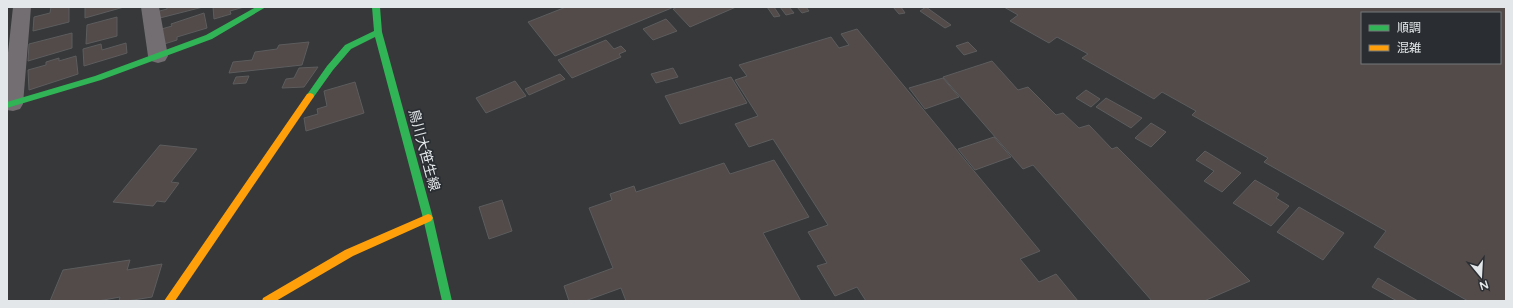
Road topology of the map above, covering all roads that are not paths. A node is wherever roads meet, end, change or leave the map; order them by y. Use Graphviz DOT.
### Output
graph roads {
  1 [pos="22,7"];
  2 [pos="150,7"];
  3 [pos="262,7"];
  4 [pos="376,7"];
  5 [pos="378,32"];
  6 [pos="158,56"];
  7 [pos="10,105"];
  8 [pos="428,218"];
  9 [pos="169,301"];
  10 [pos="266,301"];
  11 [pos="447,301"];
  1 -- 7 [label="street"];
  2 -- 6 [label="street"];
  3 -- 6 [label="street"];
  4 -- 5 [label="street, 鳥川大笹生線"];
  5 -- 8 [label="street, 鳥川大笹生線"];
  5 -- 9 [label="street"];
  6 -- 7 [label="street"];
  8 -- 10 [label="street"];
  8 -- 11 [label="street, 鳥川大笹生線"];
}
